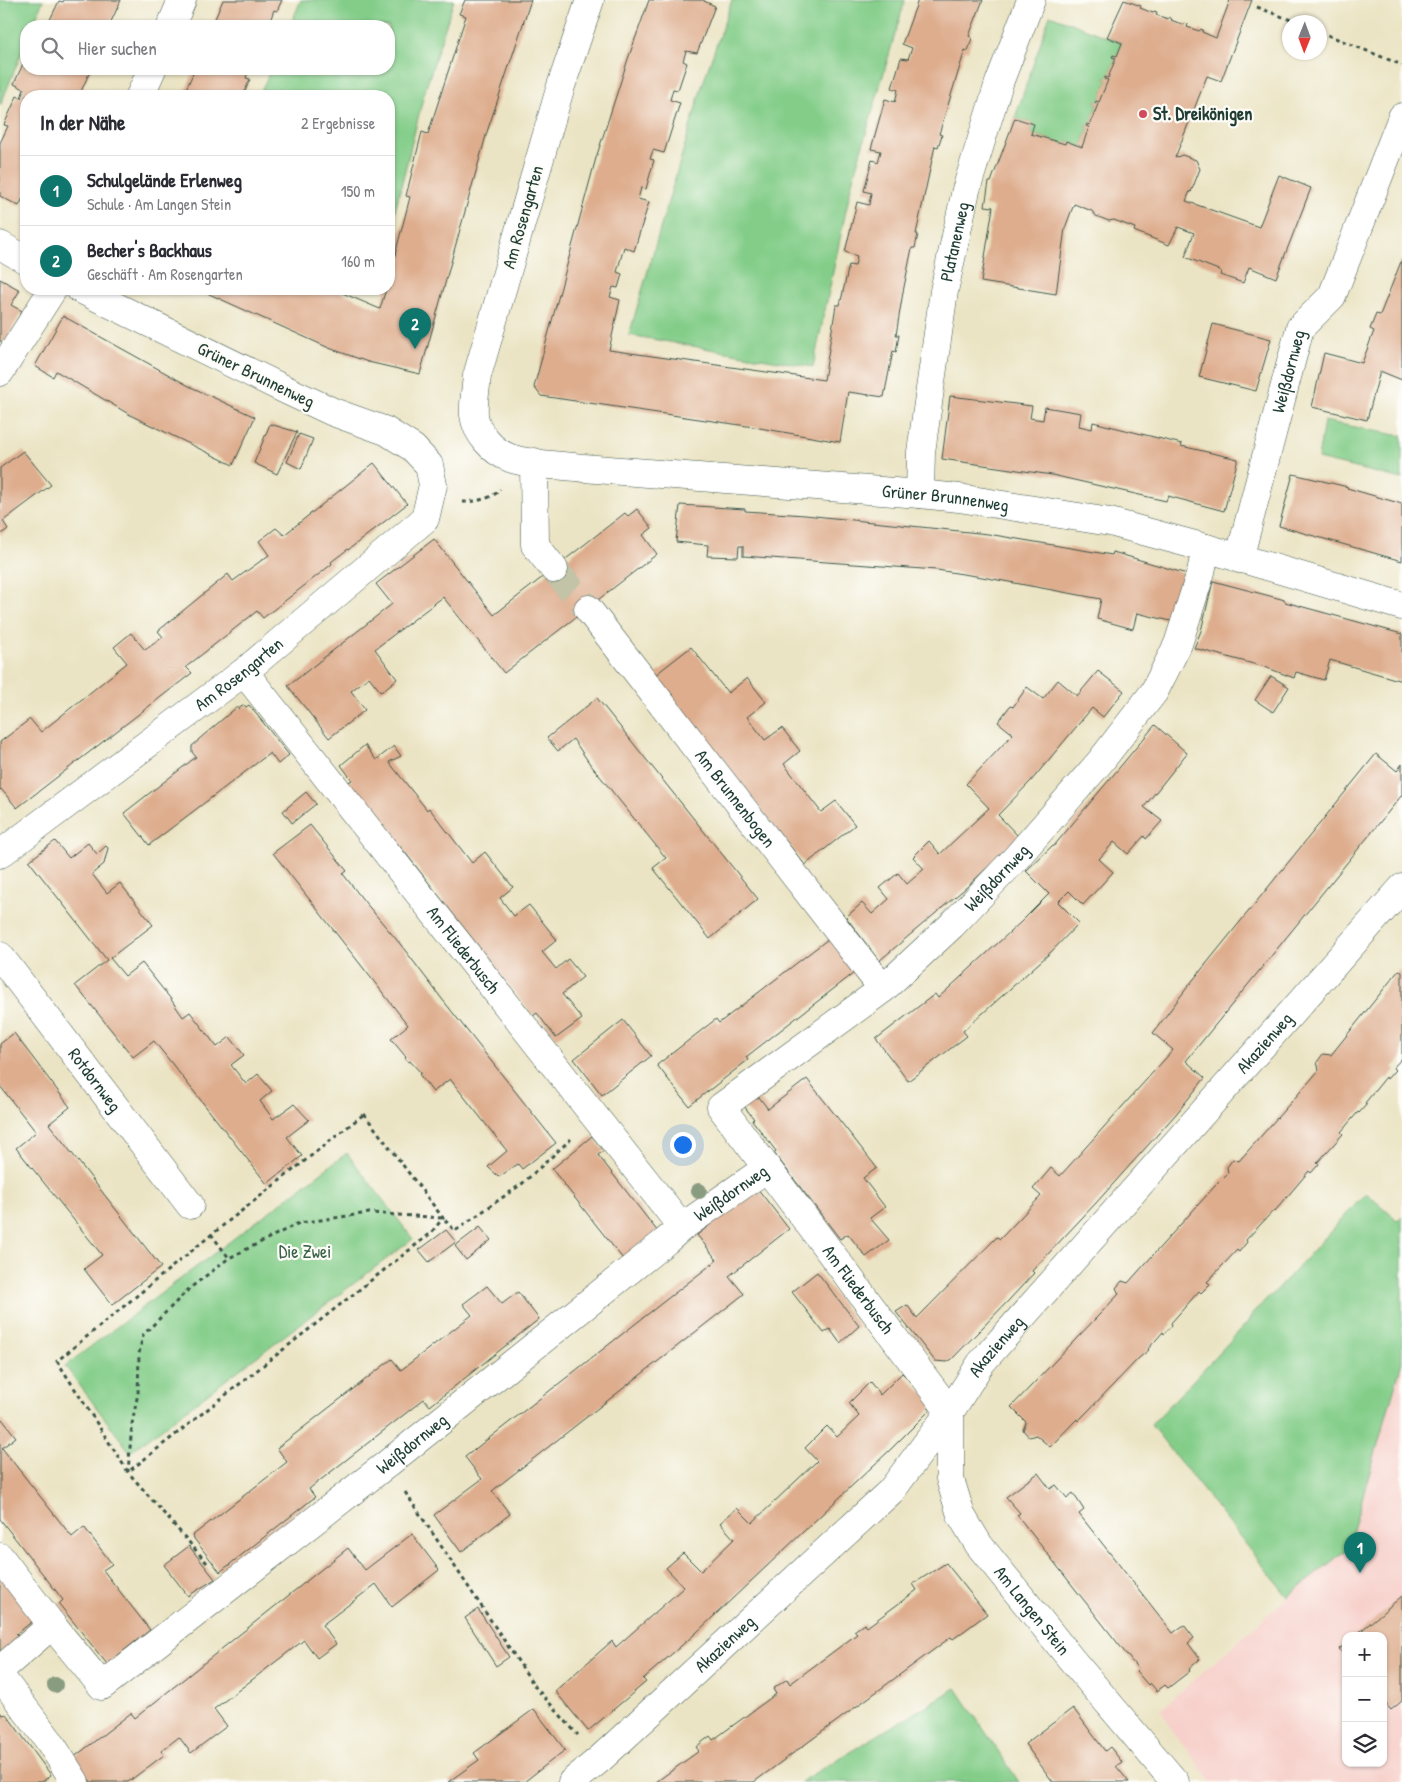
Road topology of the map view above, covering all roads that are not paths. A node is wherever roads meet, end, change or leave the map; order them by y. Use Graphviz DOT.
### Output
graph roads {
  1 [pos="182,0"];
  2 [pos="590,0"];
  3 [pos="1031,0"];
  4 [pos="174,20"];
  5 [pos="149,75"];
  6 [pos="143,90"];
  7 [pos="1402,117"];
  8 [pos="0,245"];
  9 [pos="20,257"];
  10 [pos="49,295"];
  11 [pos="92,295"];
  12 [pos="0,372"];
  13 [pos="522,460"];
  14 [pos="428,465"];
  15 [pos="920,494"];
  16 [pos="1206,548"];
  17 [pos="1239,558"];
  18 [pos="554,569"];
  19 [pos="1402,606"];
  20 [pos="588,609"];
  21 [pos="244,672"];
  22 [pos="0,854"];
  23 [pos="1402,888"];
  24 [pos="0,956"];
  25 [pos="883,989"];
  26 [pos="767,1168"];
  27 [pos="190,1205"];
  28 [pos="682,1226"];
  29 [pos="950,1412"];
  30 [pos="0,1557"];
  31 [pos="52,1625"];
  32 [pos="0,1670"];
  33 [pos="0,1676"];
  34 [pos="75,1782"];
  35 [pos="572,1782"];
  36 [pos="1175,1782"];
  1 -- 4 [label="street"];
  2 -- 13 [label="street, Am Rosengarten"];
  3 -- 15 [label="street, Platanenweg"];
  5 -- 6 [label="street"];
  7 -- 17 [label="street, Weißdornweg"];
  8 -- 9 [label="street"];
  10 -- 12 [label="street"];
  11 -- 14 [label="street, Grüner Brunnenweg"];
  13 -- 15 [label="street, Grüner Brunnenweg"];
  13 -- 18 [label="street"];
  14 -- 21 [label="street, Am Rosengarten"];
  15 -- 16 [label="street, Grüner Brunnenweg"];
  16 -- 17 [label="street, Grüner Brunnenweg"];
  16 -- 25 [label="street, Weißdornweg"];
  17 -- 19 [label="street, Grüner Brunnenweg"];
  20 -- 25 [label="street, Am Brunnenbogen"];
  21 -- 22 [label="street, Am Rosengarten"];
  21 -- 28 [label="street, Am Fliederbusch"];
  23 -- 29 [label="street, Akazienweg"];
  24 -- 27 [label="street, Rotdornweg"];
  25 -- 26 [label="street, Weißdornweg"];
  26 -- 28 [label="street, Weißdornweg"];
  26 -- 29 [label="street, Am Fliederbusch"];
  28 -- 31 [label="street, Weißdornweg"];
  29 -- 35 [label="street, Akazienweg"];
  29 -- 36 [label="street, Am Langen Stein"];
  30 -- 31 [label="street"];
  31 -- 32 [label="street"];
  33 -- 34 [label="street"];
}
